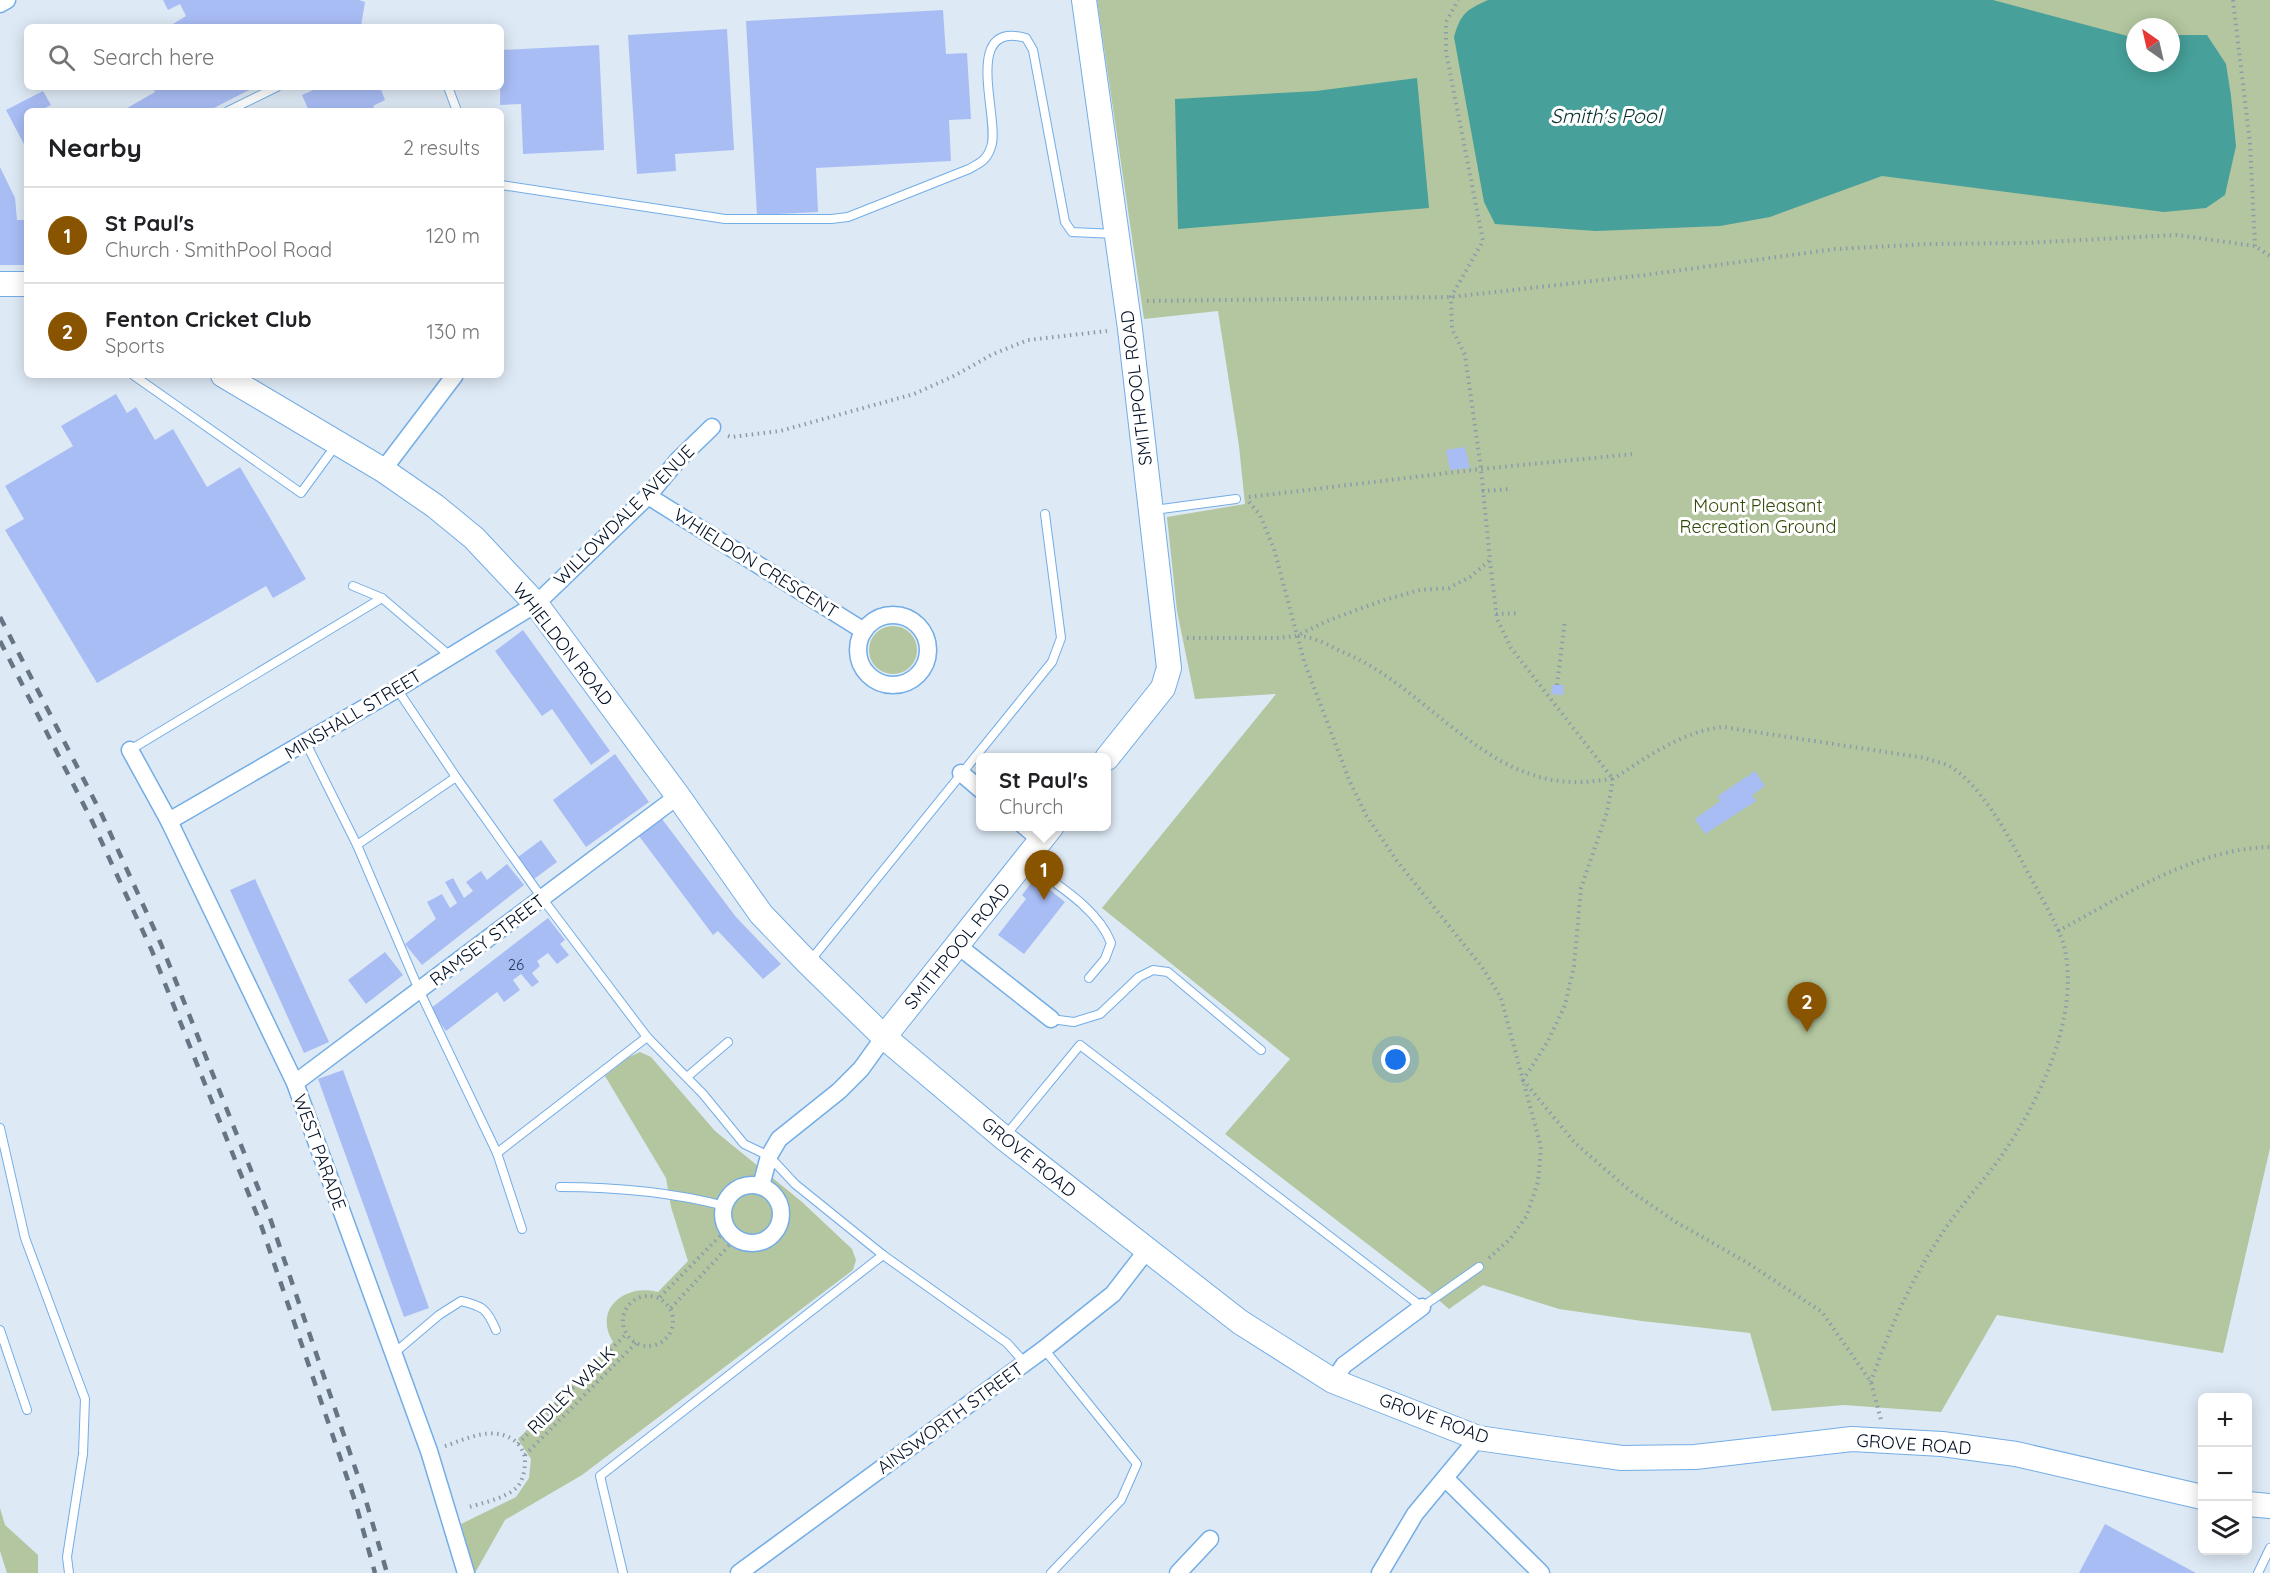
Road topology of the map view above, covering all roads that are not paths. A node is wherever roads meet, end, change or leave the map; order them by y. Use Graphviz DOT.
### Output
graph roads {
  1 [pos="7,0"];
  2 [pos="1084,0"];
  3 [pos="0,4"];
  4 [pos="272,90"];
  5 [pos="449,90"];
  6 [pos="234,108"];
  7 [pos="456,108"];
  8 [pos="504,185"];
  9 [pos="1118,234"];
  10 [pos="0,284"];
  11 [pos="24,284"];
  12 [pos="137,378"];
  13 [pos="228,378"];
  14 [pos="453,378"];
  15 [pos="712,427"];
  16 [pos="338,442"];
  17 [pos="383,470"];
  18 [pos="648,496"];
  19 [pos="1241,499"];
  20 [pos="1151,511"];
  21 [pos="1045,514"];
  22 [pos="353,586"];
  23 [pos="382,598"];
  24 [pos="536,604"];
  25 [pos="864,631"];
  26 [pos="449,655"];
  27 [pos="397,689"];
  28 [pos="306,743"];
  29 [pos="130,750"];
  30 [pos="977,753"];
  31 [pos="1111,753"];
  32 [pos="976,755"];
  33 [pos="961,773"];
  34 [pos="456,777"];
  35 [pos="976,786"];
  36 [pos="678,796"];
  37 [pos="169,821"];
  38 [pos="1039,831"];
  39 [pos="357,845"];
  40 [pos="1025,860"];
  41 [pos="542,898"];
  42 [pos="957,945"];
  43 [pos="808,963"];
  44 [pos="1089,978"];
  45 [pos="419,990"];
  46 [pos="1051,1019"];
  47 [pos="884,1036"];
  48 [pos="647,1037"];
  49 [pos="728,1042"];
  50 [pos="1261,1050"];
  51 [pos="687,1077"];
  52 [pos="295,1083"];
  53 [pos="0,1128"];
  54 [pos="1004,1138"];
  55 [pos="498,1153"];
  56 [pos="769,1156"];
  57 [pos="560,1186"];
  58 [pos="761,1186"];
  59 [pos="726,1206"];
  60 [pos="522,1229"];
  61 [pos="1148,1250"];
  62 [pos="883,1255"];
  63 [pos="1479,1267"];
  64 [pos="1422,1307"];
  65 [pos="0,1330"];
  66 [pos="496,1330"];
  67 [pos="1044,1349"];
  68 [pos="392,1355"];
  69 [pos="1025,1363"];
  70 [pos="1333,1381"];
  71 [pos="27,1410"];
  72 [pos="1478,1438"];
  73 [pos="1446,1479"];
  74 [pos="2198,1496"];
  75 [pos="2252,1504"];
  76 [pos="2270,1506"];
  77 [pos="1210,1539"];
  78 [pos="2270,1548"];
  79 [pos="2264,1569"];
  80 [pos="69,1573"];
  81 [pos="466,1573"];
  82 [pos="623,1573"];
  83 [pos="739,1573"];
  84 [pos="1050,1573"];
  85 [pos="1178,1573"];
  86 [pos="1380,1573"];
  87 [pos="1541,1573"];
  1 -- 3 [label="street"];
  2 -- 9 [label="street, SMITHPOOL ROAD"];
  4 -- 6 [label="lane"];
  5 -- 7 [label="lane"];
  8 -- 9 [label="lane"];
  9 -- 20 [label="street, SMITHPOOL ROAD"];
  10 -- 11 [label="street"];
  12 -- 16 [label="lane"];
  13 -- 16 [label="street, WHIELDON ROAD"];
  14 -- 17 [label="street"];
  15 -- 18 [label="street, WILLOWDALE AVENUE"];
  16 -- 17 [label="street, WHIELDON ROAD"];
  17 -- 24 [label="street, WHIELDON ROAD"];
  18 -- 24 [label="street, WILLOWDALE AVENUE"];
  18 -- 25 [label="street, WHIELDON CRESCENT"];
  19 -- 20 [label="lane"];
  20 -- 31 [label="street, SMITHPOOL ROAD"];
  21 -- 30 [label="lane"];
  22 -- 23 [label="lane"];
  23 -- 26 [label="lane"];
  23 -- 29 [label="lane"];
  24 -- 26 [label="street, MINSHALL STREET"];
  24 -- 36 [label="street, WHIELDON ROAD"];
  25 -- 25 [label="street"];
  26 -- 27 [label="street, MINSHALL STREET"];
  27 -- 28 [label="street, MINSHALL STREET"];
  27 -- 34 [label="lane"];
  28 -- 37 [label="street, MINSHALL STREET"];
  28 -- 39 [label="lane"];
  29 -- 37 [label="street, WEST PARADE"];
  32 -- 33 [label="lane"];
  33 -- 35 [label="street"];
  33 -- 43 [label="lane"];
  34 -- 39 [label="lane"];
  34 -- 41 [label="lane"];
  36 -- 41 [label="street, RAMSEY STREET"];
  36 -- 43 [label="street, WHIELDON ROAD"];
  37 -- 52 [label="street, WEST PARADE"];
  38 -- 40 [label="street, SMITHPOOL ROAD"];
  39 -- 45 [label="lane"];
  40 -- 42 [label="street, SMITHPOOL ROAD"];
  40 -- 44 [label="lane"];
  41 -- 45 [label="street, RAMSEY STREET"];
  41 -- 48 [label="lane"];
  42 -- 46 [label="street"];
  42 -- 47 [label="street, SMITHPOOL ROAD"];
  43 -- 47 [label="street, GROVE ROAD"];
  45 -- 52 [label="street, RAMSEY STREET"];
  45 -- 55 [label="lane"];
  46 -- 50 [label="lane"];
  47 -- 54 [label="street, GROVE ROAD"];
  47 -- 56 [label="street"];
  48 -- 51 [label="lane"];
  48 -- 55 [label="lane"];
  49 -- 51 [label="lane"];
  51 -- 56 [label="lane"];
  52 -- 68 [label="street, WEST PARADE"];
  53 -- 80 [label="lane"];
  54 -- 61 [label="street, GROVE ROAD"];
  54 -- 64 [label="lane"];
  55 -- 60 [label="lane"];
  56 -- 58 [label="street"];
  56 -- 62 [label="lane"];
  57 -- 59 [label="lane"];
  58 -- 59 [label="street"];
  58 -- 59 [label="street"];
  61 -- 67 [label="street, AINSWORTH STREET"];
  61 -- 70 [label="street, GROVE ROAD"];
  62 -- 69 [label="lane"];
  62 -- 82 [label="lane"];
  63 -- 64 [label="lane"];
  64 -- 70 [label="street"];
  65 -- 71 [label="lane"];
  66 -- 68 [label="lane"];
  67 -- 69 [label="street, AINSWORTH STREET"];
  67 -- 84 [label="lane"];
  68 -- 81 [label="street, WEST PARADE"];
  69 -- 83 [label="street, AINSWORTH STREET"];
  70 -- 72 [label="street, GROVE ROAD"];
  72 -- 73 [label="street"];
  72 -- 74 [label="street, GROVE ROAD"];
  73 -- 86 [label="street"];
  73 -- 87 [label="street"];
  75 -- 76 [label="street"];
  77 -- 85 [label="street"];
  78 -- 79 [label="lane"];
}
